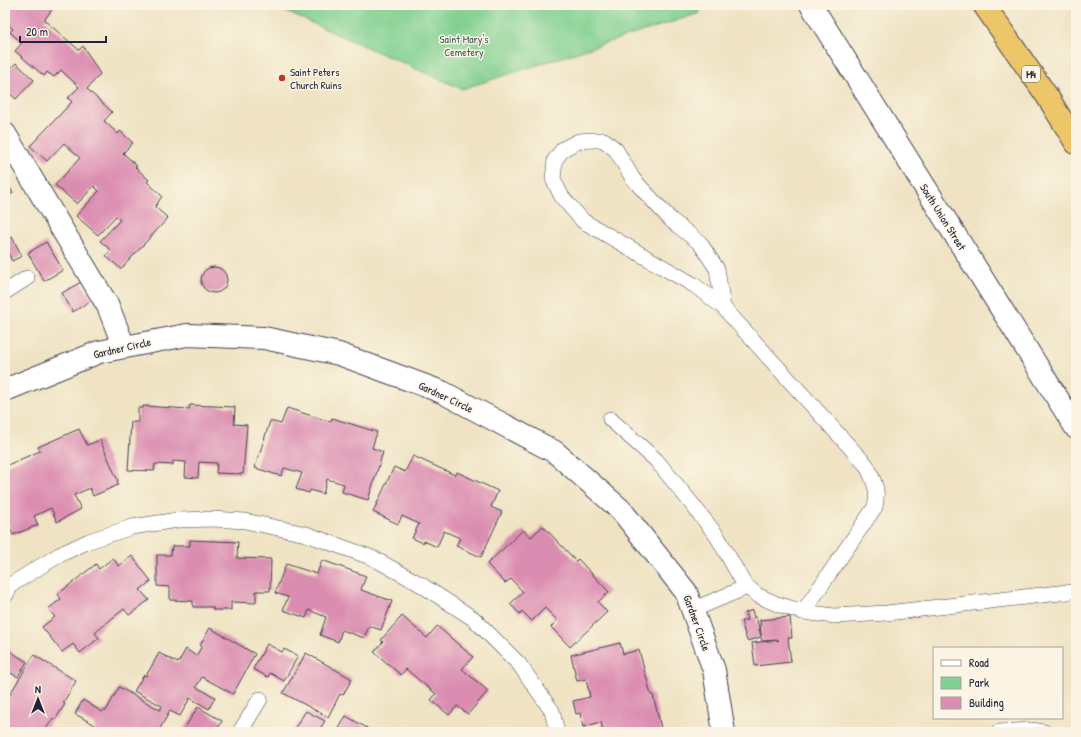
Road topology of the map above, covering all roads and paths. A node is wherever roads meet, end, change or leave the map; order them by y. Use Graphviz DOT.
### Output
graph roads {
  1 [pos="811,5"];
  2 [pos="984,5"];
  3 [pos="5,134"];
  4 [pos="1076,144"];
  5 [pos="27,278"];
  6 [pos="5,292"];
  7 [pos="723,307"];
  8 [pos="124,347"];
  9 [pos="5,390"];
  10 [pos="610,419"];
  11 [pos="1076,428"];
  12 [pos="7,587"];
  13 [pos="747,587"];
  14 [pos="1068,592"];
  15 [pos="692,610"];
  16 [pos="803,612"];
  17 [pos="260,699"];
  18 [pos="240,732"];
  19 [pos="557,732"];
  20 [pos="724,732"];
  21 [pos="999,732"];
  22 [pos="1044,732"];
  1 -- 11 [label="street, South Union Street"];
  2 -- 4 [label="highway, M4"];
  3 -- 8 [label="street"];
  5 -- 6 [label="lane"];
  7 -- 7 [label="lane"];
  7 -- 16 [label="lane"];
  8 -- 9 [label="street, Gardner Circle"];
  8 -- 15 [label="street, Gardner Circle"];
  10 -- 13 [label="lane"];
  12 -- 19 [label="lane"];
  13 -- 15 [label="lane"];
  13 -- 16 [label="lane"];
  14 -- 16 [label="lane"];
  15 -- 20 [label="street, Gardner Circle"];
  17 -- 18 [label="lane"];
  21 -- 22 [label="lane"];
}
